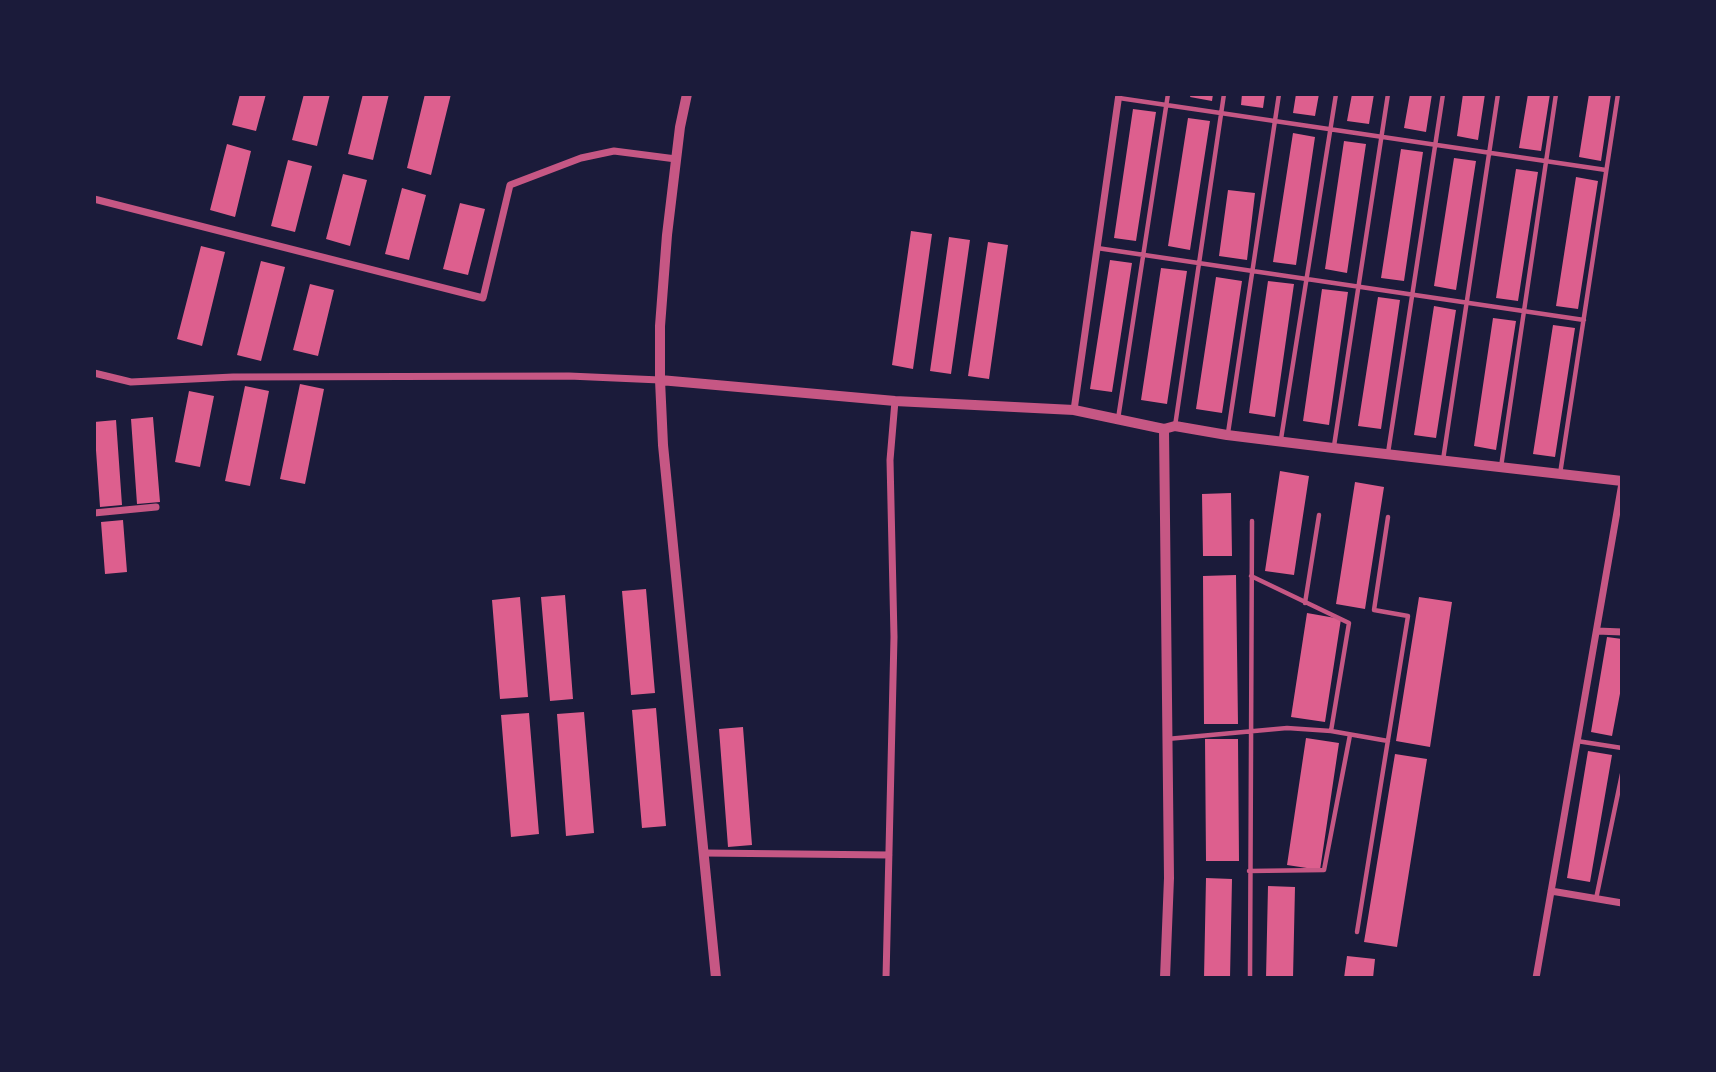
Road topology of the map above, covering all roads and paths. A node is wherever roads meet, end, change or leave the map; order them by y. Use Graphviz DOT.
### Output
graph roads {
  1 [pos="687,94"];
  2 [pos="1168,94"];
  3 [pos="1224,94"];
  4 [pos="1279,94"];
  5 [pos="1336,94"];
  6 [pos="1388,94"];
  7 [pos="1443,94"];
  8 [pos="1498,94"];
  9 [pos="1556,94"];
  10 [pos="1618,94"];
  11 [pos="1119,96"];
  12 [pos="1166,105"];
  13 [pos="1221,113"];
  14 [pos="1275,121"];
  15 [pos="1330,129"];
  16 [pos="1382,137"];
  17 [pos="1436,145"];
  18 [pos="1489,153"];
  19 [pos="676,159"];
  20 [pos="1546,161"];
  21 [pos="1606,170"];
  22 [pos="94,198"];
  23 [pos="1097,248"];
  24 [pos="1143,254"];
  25 [pos="1198,263"];
  26 [pos="1252,271"];
  27 [pos="1306,279"];
  28 [pos="1359,287"];
  29 [pos="1414,295"];
  30 [pos="1467,302"];
  31 [pos="1524,311"];
  32 [pos="1584,320"];
  33 [pos="94,373"];
  34 [pos="660,380"];
  35 [pos="895,401"];
  36 [pos="1074,410"];
  37 [pos="1118,419"];
  38 [pos="1170,427"];
  39 [pos="1227,435"];
  40 [pos="1280,442"];
  41 [pos="1333,449"];
  42 [pos="1387,455"];
  43 [pos="1443,461"];
  44 [pos="1501,467"];
  45 [pos="1560,474"];
  46 [pos="1622,482"];
  47 [pos="156,507"];
  48 [pos="94,513"];
  49 [pos="1319,515"];
  50 [pos="1388,517"];
  51 [pos="1252,521"];
  52 [pos="1251,576"];
  53 [pos="1305,603"];
  54 [pos="1597,631"];
  55 [pos="1622,632"];
  56 [pos="1250,731"];
  57 [pos="1331,731"];
  58 [pos="1350,735"];
  59 [pos="1167,739"];
  60 [pos="1388,741"];
  61 [pos="1577,741"];
  62 [pos="1622,748"];
  63 [pos="1622,774"];
  64 [pos="704,853"];
  65 [pos="889,855"];
  66 [pos="1249,871"];
  67 [pos="1551,891"];
  68 [pos="1596,899"];
  69 [pos="1622,903"];
  70 [pos="1357,932"];
  71 [pos="716,978"];
  72 [pos="886,978"];
  73 [pos="1166,978"];
  74 [pos="1250,978"];
  75 [pos="1536,978"];
  1 -- 19 [label="street"];
  2 -- 12 [label="lane"];
  3 -- 13 [label="lane"];
  4 -- 14 [label="lane"];
  5 -- 15 [label="lane"];
  6 -- 16 [label="lane"];
  7 -- 17 [label="lane"];
  8 -- 18 [label="lane"];
  9 -- 20 [label="lane"];
  10 -- 21 [label="lane"];
  11 -- 12 [label="lane"];
  11 -- 23 [label="street"];
  12 -- 13 [label="lane"];
  12 -- 24 [label="lane"];
  13 -- 14 [label="lane"];
  13 -- 25 [label="lane"];
  14 -- 15 [label="lane"];
  14 -- 26 [label="lane"];
  15 -- 16 [label="lane"];
  15 -- 27 [label="lane"];
  16 -- 17 [label="lane"];
  16 -- 28 [label="lane"];
  17 -- 18 [label="lane"];
  17 -- 29 [label="lane"];
  18 -- 20 [label="lane"];
  18 -- 30 [label="lane"];
  19 -- 22 [label="street"];
  19 -- 34 [label="street"];
  20 -- 21 [label="lane"];
  20 -- 31 [label="lane"];
  21 -- 32 [label="lane"];
  23 -- 24 [label="lane"];
  23 -- 36 [label="street"];
  24 -- 25 [label="lane"];
  24 -- 37 [label="lane"];
  25 -- 26 [label="lane"];
  25 -- 38 [label="lane"];
  26 -- 27 [label="lane"];
  26 -- 39 [label="lane"];
  27 -- 28 [label="lane"];
  27 -- 40 [label="lane"];
  28 -- 29 [label="lane"];
  28 -- 41 [label="lane"];
  29 -- 30 [label="lane"];
  29 -- 42 [label="lane"];
  30 -- 31 [label="lane"];
  30 -- 43 [label="lane"];
  31 -- 32 [label="lane"];
  31 -- 44 [label="lane"];
  32 -- 45 [label="lane"];
  33 -- 34 [label="street"];
  34 -- 35 [label="street"];
  34 -- 64 [label="street"];
  35 -- 36 [label="street"];
  35 -- 65 [label="street"];
  36 -- 37 [label="street"];
  37 -- 38 [label="street"];
  38 -- 39 [label="street"];
  38 -- 59 [label="street"];
  39 -- 40 [label="street"];
  40 -- 41 [label="street"];
  41 -- 42 [label="street"];
  42 -- 43 [label="street"];
  43 -- 44 [label="street"];
  44 -- 45 [label="street"];
  45 -- 46 [label="street"];
  46 -- 54 [label="street"];
  47 -- 48 [label="street"];
  49 -- 53 [label="lane"];
  50 -- 60 [label="lane"];
  51 -- 52 [label="lane"];
  52 -- 53 [label="lane"];
  52 -- 56 [label="lane"];
  53 -- 57 [label="lane"];
  54 -- 55 [label="street"];
  54 -- 61 [label="street"];
  56 -- 57 [label="lane"];
  56 -- 59 [label="lane"];
  56 -- 66 [label="lane"];
  57 -- 58 [label="lane"];
  58 -- 60 [label="lane"];
  58 -- 66 [label="lane"];
  59 -- 73 [label="street"];
  60 -- 70 [label="lane"];
  61 -- 62 [label="lane"];
  61 -- 67 [label="street"];
  63 -- 68 [label="lane"];
  64 -- 65 [label="street"];
  64 -- 71 [label="street"];
  65 -- 72 [label="street"];
  66 -- 74 [label="lane"];
  67 -- 68 [label="street"];
  67 -- 75 [label="street"];
  68 -- 69 [label="street"];
}
